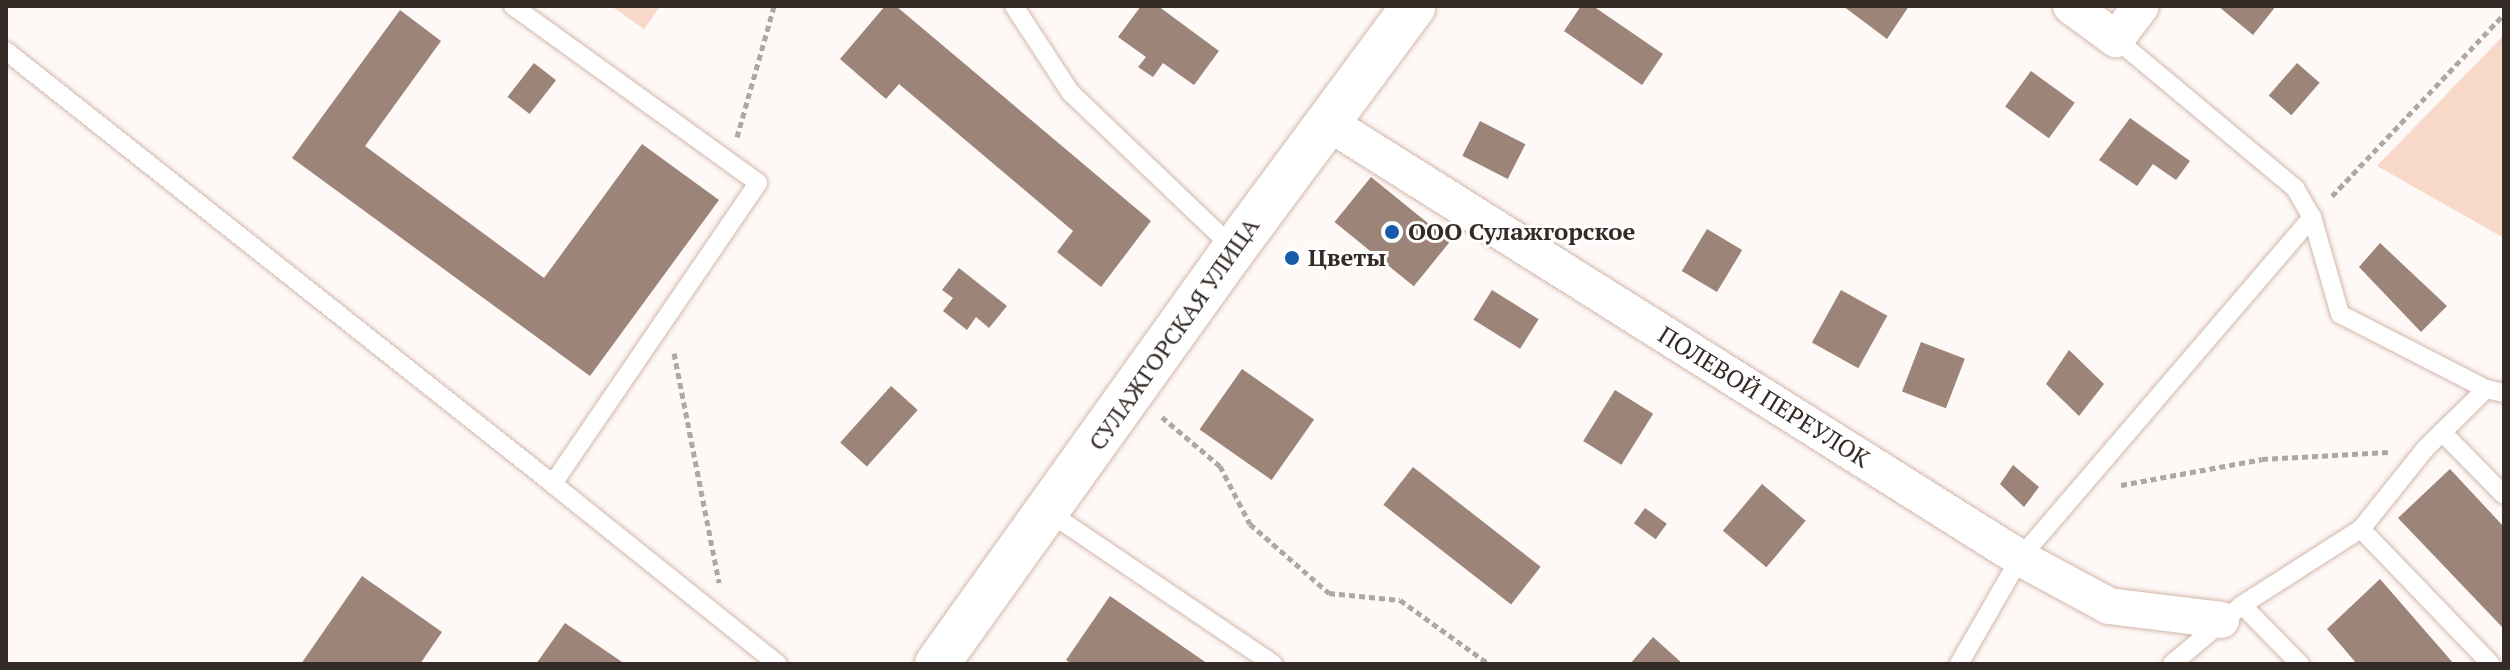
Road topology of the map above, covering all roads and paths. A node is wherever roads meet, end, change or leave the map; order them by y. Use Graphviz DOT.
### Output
graph roads {
  1 [pos="513,6"];
  2 [pos="774,6"];
  3 [pos="1014,6"];
  4 [pos="1414,6"];
  5 [pos="2071,6"];
  6 [pos="2141,6"];
  7 [pos="2504,14"];
  8 [pos="2116,39"];
  9 [pos="6,51"];
  10 [pos="1327,122"];
  11 [pos="730,161"];
  12 [pos="2312,217"];
  13 [pos="1234,249"];
  14 [pos="667,316"];
  15 [pos="2495,391"];
  16 [pos="1134,394"];
  17 [pos="2442,432"];
  18 [pos="2425,449"];
  19 [pos="553,484"];
  20 [pos="2073,494"];
  21 [pos="2504,495"];
  22 [pos="1047,511"];
  23 [pos="2361,529"];
  24 [pos="2020,558"];
  25 [pos="2232,612"];
  26 [pos="727,623"];
  27 [pos="948,657"];
  28 [pos="778,664"];
  29 [pos="1273,664"];
  30 [pos="1489,664"];
  31 [pos="1959,664"];
  32 [pos="2172,664"];
  33 [pos="2300,664"];
  34 [pos="2491,664"];
  1 -- 11 [label="lane"];
  2 -- 11 [label="path"];
  3 -- 13 [label="lane"];
  4 -- 10 [label="main road, СУЛАЖГОРСКАЯ УЛИЦА"];
  5 -- 8 [label="street"];
  6 -- 8 [label="street"];
  7 -- 12 [label="path"];
  8 -- 12 [label="lane"];
  9 -- 19 [label="lane"];
  10 -- 13 [label="main road, СУЛАЖГОРСКАЯ УЛИЦА"];
  10 -- 24 [label="street, ПОЛЕВОЙ ПЕРЕУЛОК"];
  11 -- 14 [label="lane"];
  12 -- 15 [label="lane"];
  12 -- 20 [label="lane"];
  13 -- 16 [label="main road, СУЛАЖГОРСКАЯ УЛИЦА"];
  14 -- 19 [label="lane"];
  14 -- 26 [label="path"];
  15 -- 17 [label="lane"];
  16 -- 22 [label="main road, СУЛАЖГОРСКАЯ УЛИЦА"];
  16 -- 30 [label="path"];
  17 -- 18 [label="lane"];
  17 -- 21 [label="lane"];
  18 -- 20 [label="path"];
  18 -- 23 [label="lane"];
  19 -- 26 [label="lane"];
  20 -- 24 [label="lane"];
  22 -- 27 [label="main road, СУЛАЖГОРСКАЯ УЛИЦА"];
  22 -- 29 [label="lane"];
  23 -- 25 [label="lane"];
  23 -- 34 [label="lane"];
  24 -- 25 [label="street, ПОЛЕВОЙ ПЕРЕУЛОК"];
  24 -- 31 [label="lane"];
  25 -- 32 [label="lane"];
  25 -- 33 [label="lane"];
  26 -- 28 [label="lane"];
}
